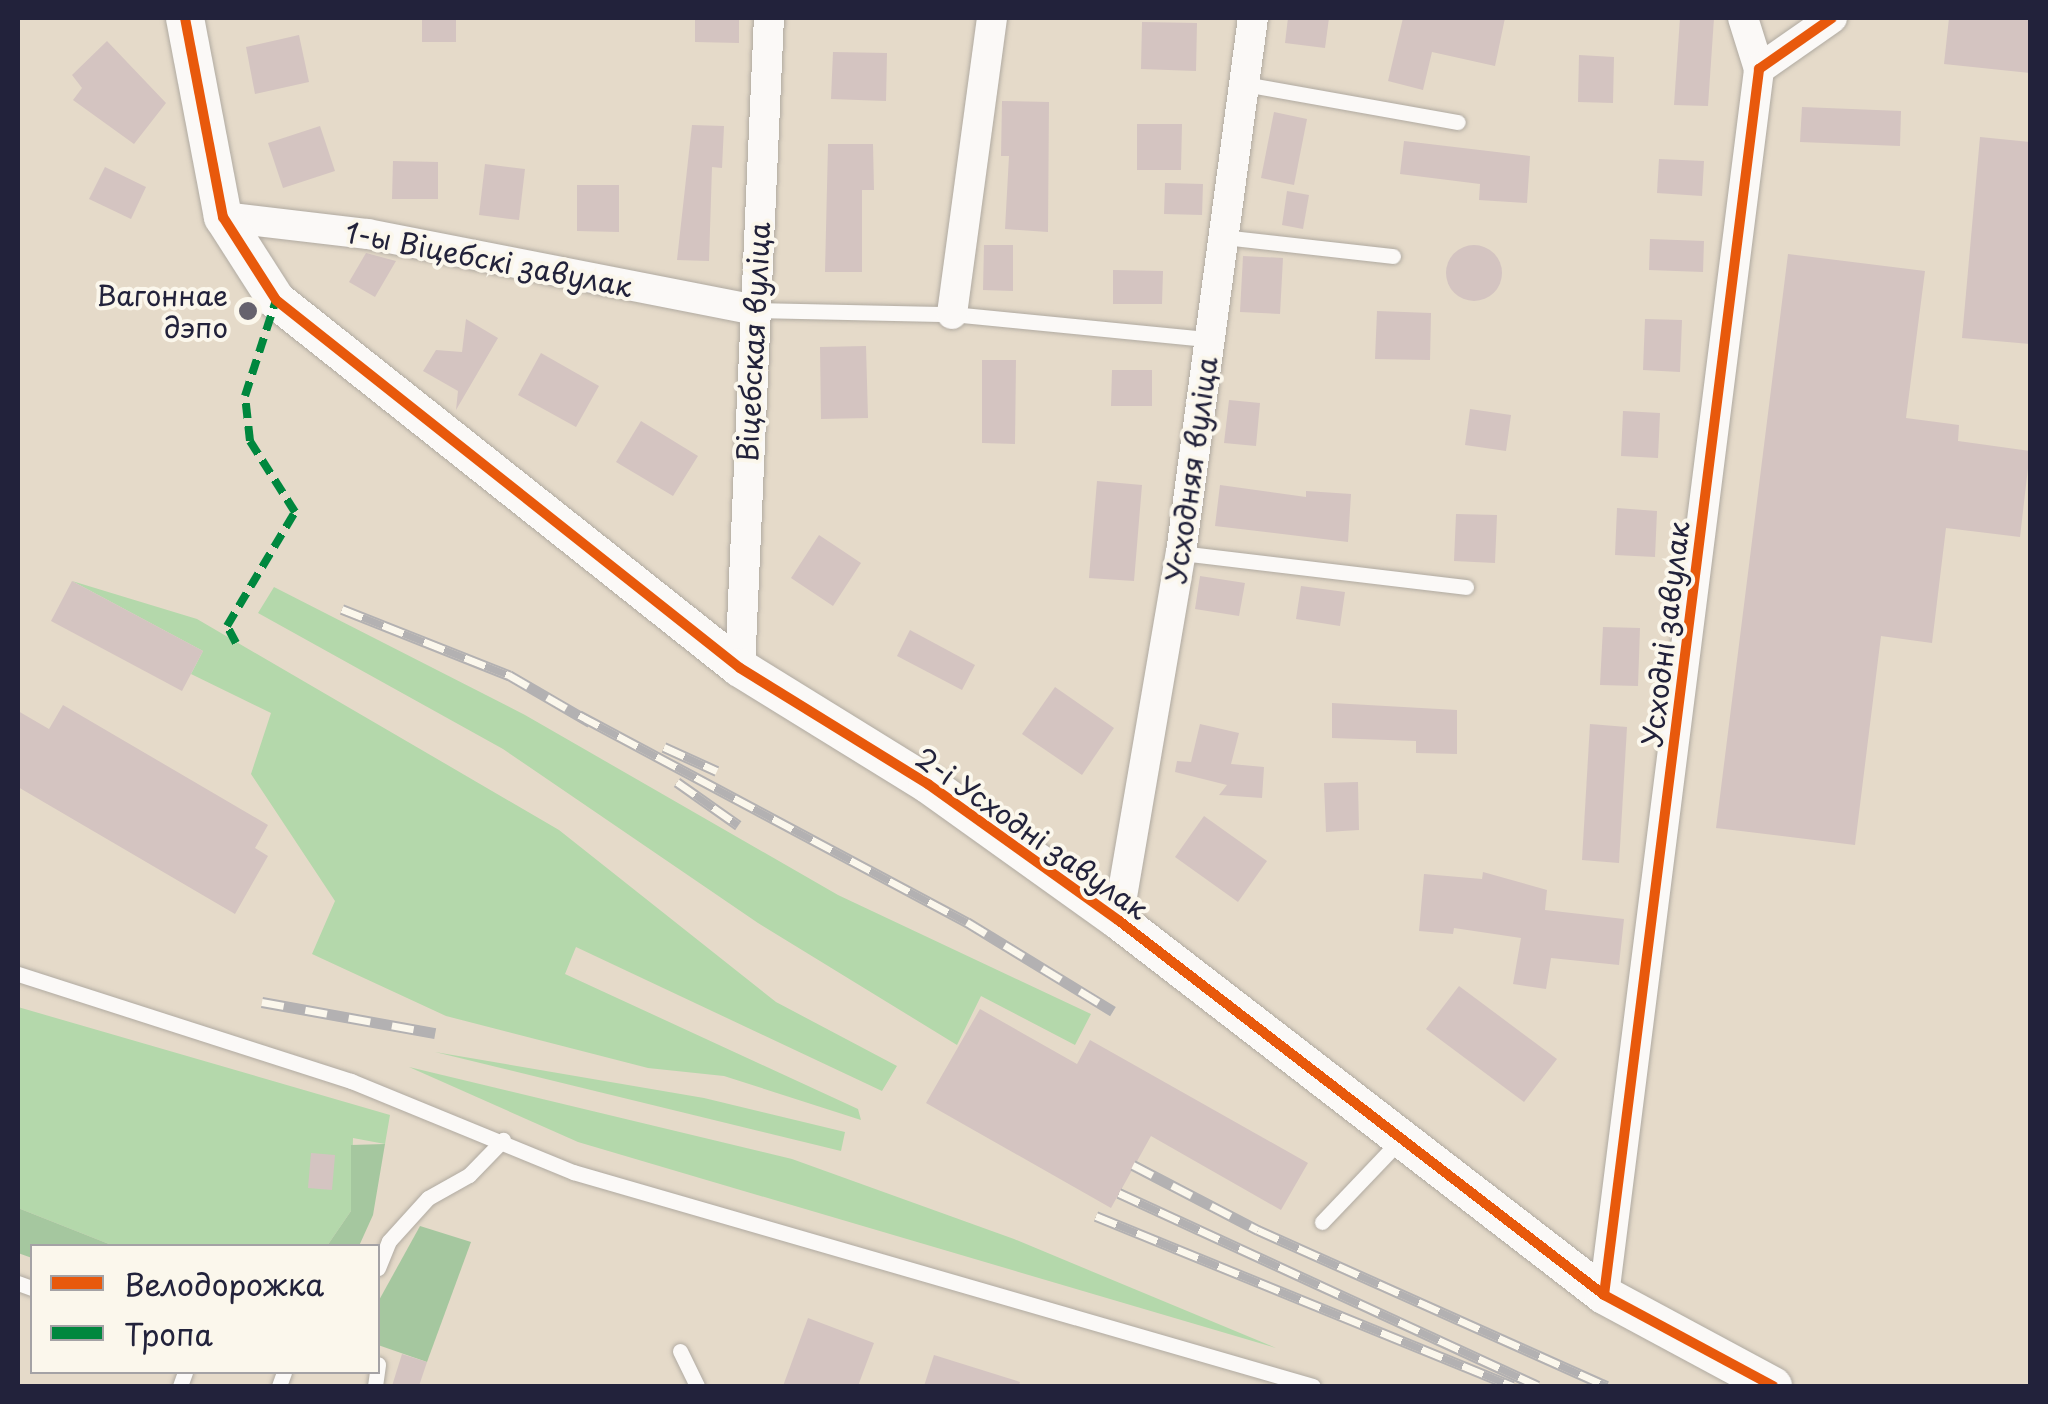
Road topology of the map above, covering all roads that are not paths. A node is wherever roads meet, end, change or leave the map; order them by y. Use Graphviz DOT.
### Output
graph roads {
  1 [pos="186,18"];
  2 [pos="768,18"];
  3 [pos="992,18"];
  4 [pos="1253,18"];
  5 [pos="1743,18"];
  6 [pos="1832,18"];
  7 [pos="1759,68"];
  8 [pos="1244,84"];
  9 [pos="1458,122"];
  10 [pos="223,217"];
  11 [pos="1223,237"];
  12 [pos="1393,256"];
  13 [pos="754,310"];
  14 [pos="952,314"];
  15 [pos="1209,338"];
  16 [pos="1182,554"];
  17 [pos="1466,587"];
  18 [pos="740,668"];
  19 [pos="1118,920"];
  20 [pos="18,974"];
  21 [pos="502,1140"];
  22 [pos="1400,1140"];
  23 [pos="1322,1222"];
  24 [pos="380,1263"];
  25 [pos="1604,1295"];
  26 [pos="680,1350"];
  27 [pos="697,1386"];
  28 [pos="1313,1386"];
  29 [pos="1772,1386"];
  1 -- 10 [label="street"];
  2 -- 13 [label="street, Віцебская вуліца"];
  3 -- 14 [label="street"];
  4 -- 8 [label="street, Усходняя вуліца"];
  5 -- 7 [label="street"];
  6 -- 7 [label="street"];
  7 -- 25 [label="street, Усходні завулак"];
  8 -- 9 [label="lane"];
  8 -- 11 [label="street, Усходняя вуліца"];
  10 -- 13 [label="street, 1-ы Віцебскі завулак"];
  10 -- 18 [label="street, 2-і Усходні завулак"];
  11 -- 12 [label="lane"];
  11 -- 15 [label="street, Усходняя вуліца"];
  13 -- 14 [label="lane"];
  13 -- 18 [label="street, Віцебская вуліца"];
  14 -- 15 [label="lane"];
  15 -- 16 [label="street, Усходняя вуліца"];
  16 -- 17 [label="lane"];
  16 -- 19 [label="street, Усходняя вуліца"];
  18 -- 19 [label="street, 2-і Усходні завулак"];
  19 -- 22 [label="street, 2-і Усходні завулак"];
  20 -- 21 [label="lane"];
  21 -- 24 [label="lane"];
  21 -- 28 [label="lane"];
  22 -- 23 [label="lane"];
  22 -- 25 [label="street, 2-і Усходні завулак"];
  25 -- 29 [label="street, 2-і Усходні завулак"];
  26 -- 27 [label="lane"];
}
